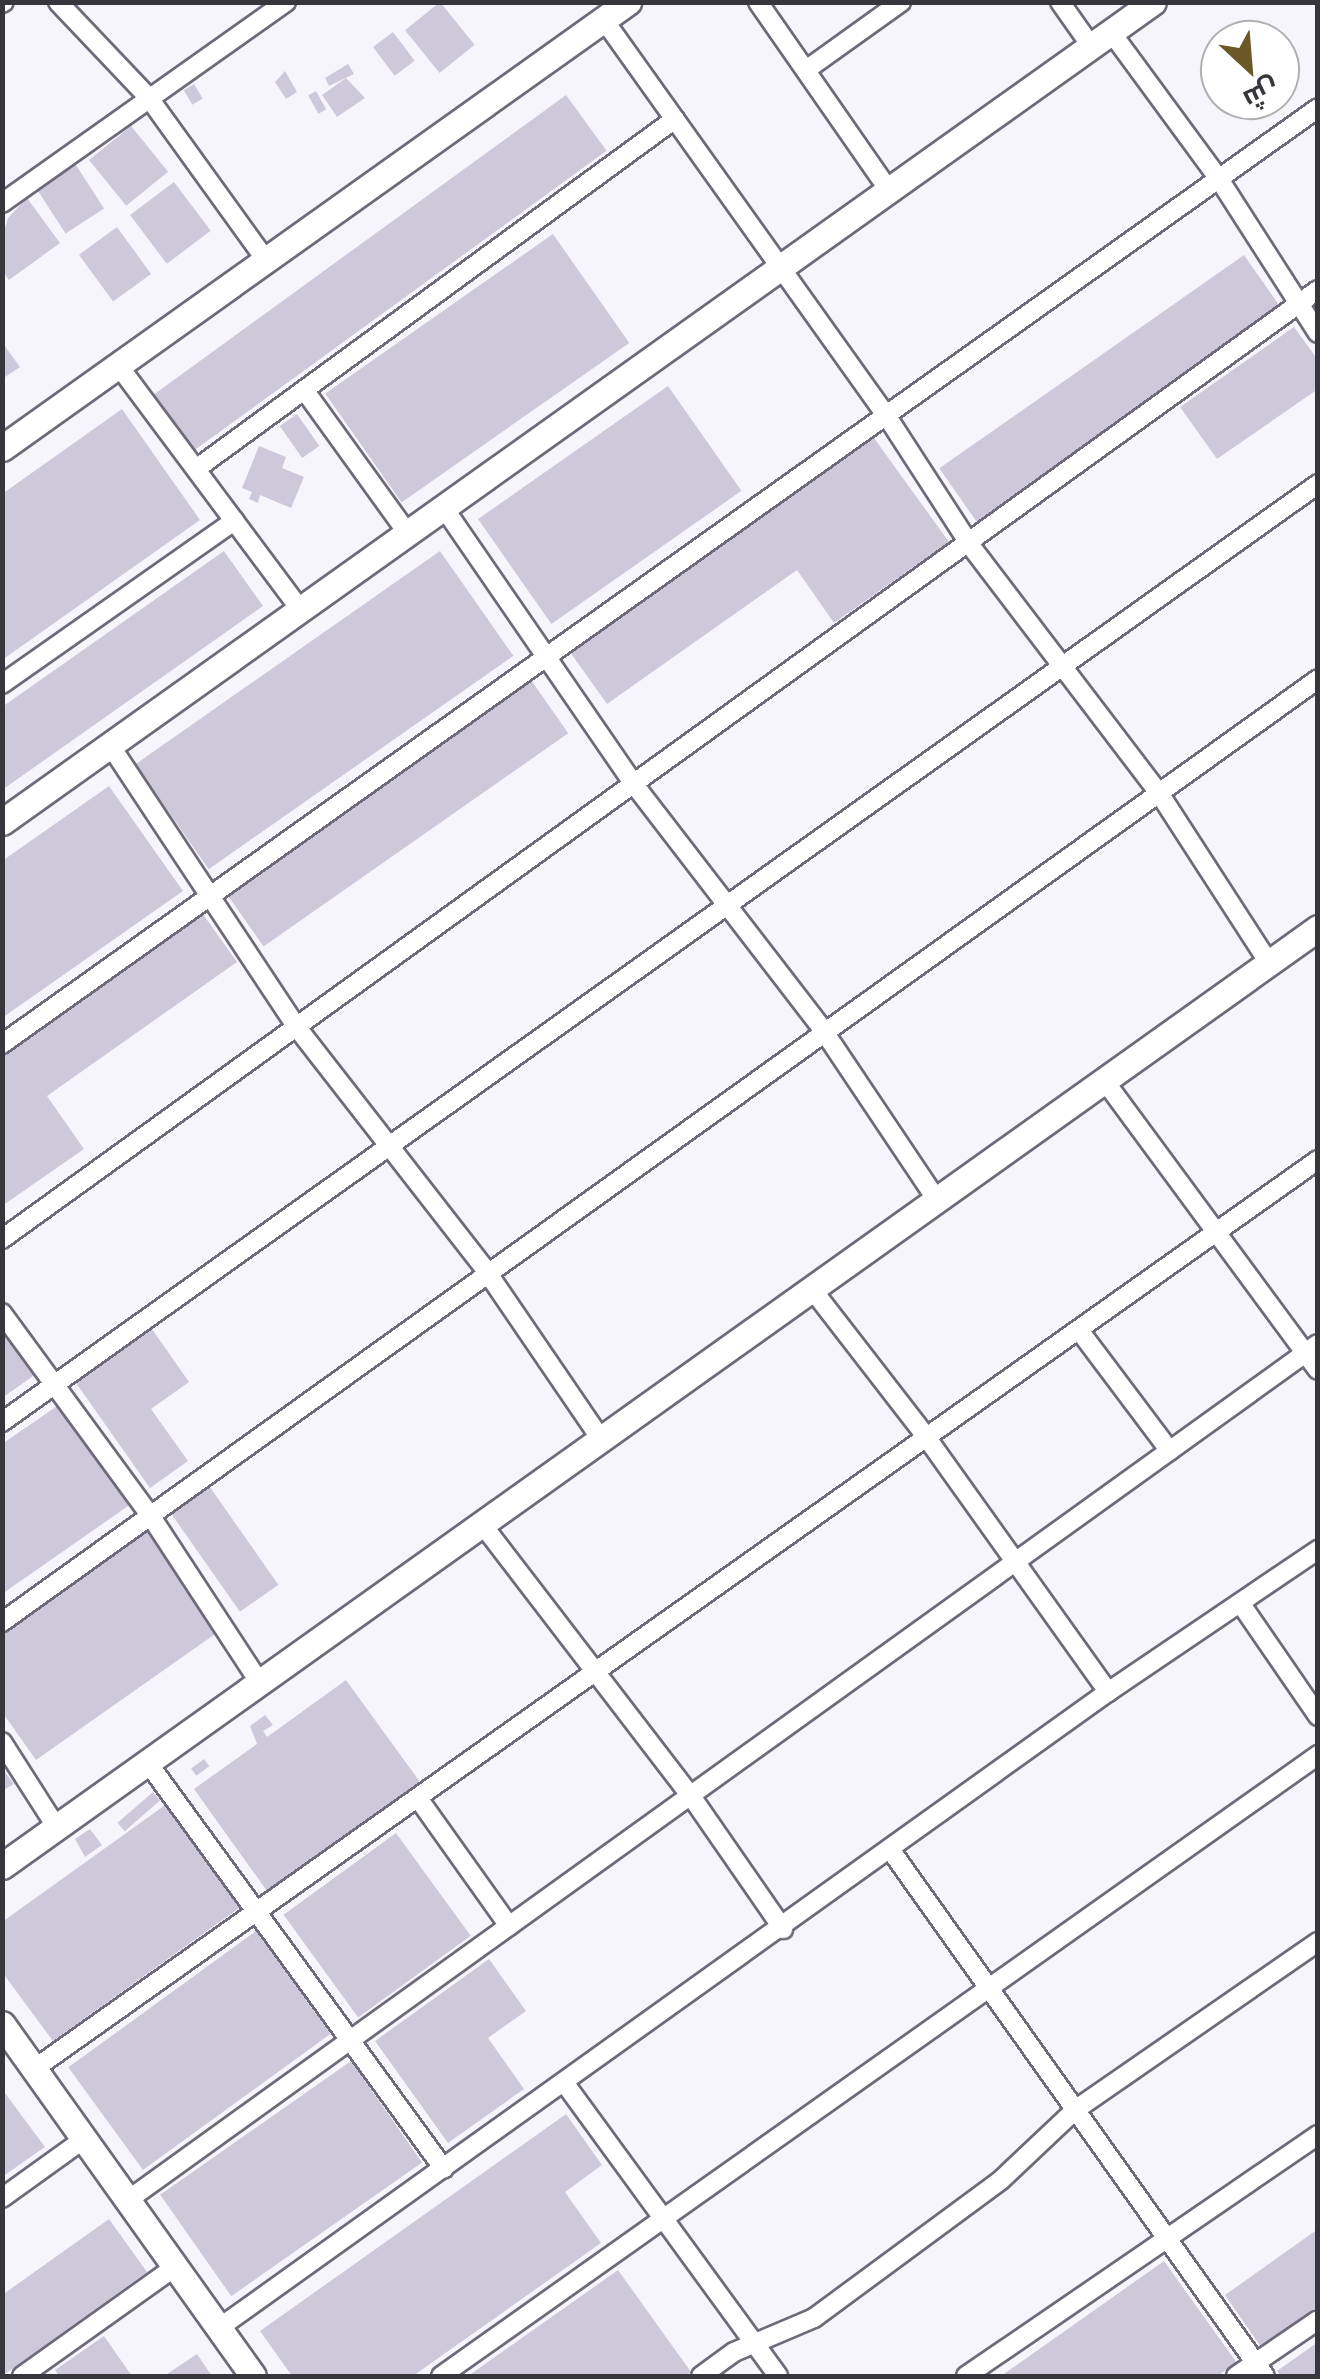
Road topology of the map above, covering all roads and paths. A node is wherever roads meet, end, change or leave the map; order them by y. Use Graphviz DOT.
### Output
graph roads {
  1 [pos="58,2"];
  2 [pos="286,2"];
  3 [pos="628,2"];
  4 [pos="758,2"];
  5 [pos="901,2"];
  6 [pos="1060,2"];
  7 [pos="1153,2"];
  8 [pos="604,20"];
  9 [pos="1101,39"];
  10 [pos="806,70"];
  11 [pos="149,98"];
  12 [pos="1318,108"];
  13 [pos="675,119"];
  14 [pos="1219,179"];
  15 [pos="890,192"];
  16 [pos="2,203"];
  17 [pos="266,260"];
  18 [pos="781,268"];
  19 [pos="1318,290"];
  20 [pos="1296,306"];
  21 [pos="1318,332"];
  22 [pos="118,365"];
  23 [pos="305,391"];
  24 [pos="886,415"];
  25 [pos="2,448"];
  26 [pos="196,469"];
  27 [pos="1318,484"];
  28 [pos="444,508"];
  29 [pos="234,520"];
  30 [pos="408,534"];
  31 [pos="970,545"];
  32 [pos="300,609"];
  33 [pos="547,653"];
  34 [pos="1066,664"];
  35 [pos="1318,679"];
  36 [pos="2,684"];
  37 [pos="110,745"];
  38 [pos="633,783"];
  39 [pos="1159,793"];
  40 [pos="2,822"];
  41 [pos="214,892"];
  42 [pos="731,902"];
  43 [pos="1318,928"];
  44 [pos="1269,963"];
  45 [pos="295,1025"];
  46 [pos="823,1030"];
  47 [pos="2,1044"];
  48 [pos="1104,1080"];
  49 [pos="391,1145"];
  50 [pos="1318,1160"];
  51 [pos="937,1200"];
  52 [pos="1220,1230"];
  53 [pos="2,1238"];
  54 [pos="487,1272"];
  55 [pos="812,1289"];
  56 [pos="2,1313"];
  57 [pos="1079,1330"];
  58 [pos="1311,1349"];
  59 [pos="1318,1370"];
  60 [pos="58,1382"];
  61 [pos="2,1422"];
  62 [pos="928,1438"];
  63 [pos="601,1439"];
  64 [pos="1170,1451"];
  65 [pos="150,1514"];
  66 [pos="482,1524"];
  67 [pos="1318,1550"];
  68 [pos="1015,1562"];
  69 [pos="1241,1604"];
  70 [pos="2,1622"];
  71 [pos="593,1672"];
  72 [pos="260,1683"];
  73 [pos="1108,1692"];
  74 [pos="1318,1716"];
  75 [pos="2,1742"];
  76 [pos="1318,1755"];
  77 [pos="148,1763"];
  78 [pos="691,1796"];
  79 [pos="418,1798"];
  80 [pos="57,1828"];
  81 [pos="892,1852"];
  82 [pos="2,1866"];
  83 [pos="259,1908"];
  84 [pos="510,1926"];
  85 [pos="783,1929"];
  86 [pos="1318,1942"];
  87 [pos="987,1986"];
  88 [pos="2,2024"];
  89 [pos="352,2040"];
  90 [pos="34,2069"];
  91 [pos="566,2085"];
  92 [pos="1076,2110"];
  93 [pos="1318,2135"];
  94 [pos="84,2139"];
  95 [pos="444,2169"];
  96 [pos="2,2198"];
  97 [pos="128,2200"];
  98 [pos="664,2219"];
  99 [pos="1168,2240"];
  100 [pos="175,2267"];
  101 [pos="1318,2320"];
  102 [pos="218,2328"];
  103 [pos="755,2344"];
  104 [pos="1260,2370"];
  105 [pos="22,2376"];
  106 [pos="252,2376"];
  107 [pos="441,2376"];
  108 [pos="700,2376"];
  109 [pos="778,2376"];
  110 [pos="966,2376"];
  111 [pos="1236,2376"];
  1 -- 11 [label="street"];
  2 -- 11 [label="street"];
  3 -- 8 [label="street"];
  4 -- 10 [label="street"];
  5 -- 10 [label="street"];
  6 -- 9 [label="street"];
  7 -- 9 [label="street"];
  8 -- 13 [label="street"];
  8 -- 17 [label="street"];
  9 -- 14 [label="street"];
  9 -- 15 [label="street"];
  10 -- 15 [label="street"];
  11 -- 16 [label="street"];
  11 -- 17 [label="street"];
  12 -- 14 [label="street"];
  13 -- 18 [label="street"];
  13 -- 23 [label="street"];
  14 -- 20 [label="street"];
  14 -- 24 [label="street"];
  15 -- 18 [label="street"];
  17 -- 22 [label="street"];
  18 -- 24 [label="street"];
  18 -- 28 [label="street"];
  19 -- 20 [label="street"];
  20 -- 21 [label="street"];
  20 -- 31 [label="street"];
  22 -- 25 [label="street"];
  22 -- 26 [label="street"];
  23 -- 26 [label="street"];
  23 -- 30 [label="street"];
  24 -- 31 [label="street"];
  24 -- 33 [label="street"];
  26 -- 29 [label="street"];
  27 -- 34 [label="street"];
  28 -- 30 [label="street"];
  28 -- 33 [label="street"];
  29 -- 32 [label="street"];
  29 -- 36 [label="street"];
  30 -- 32 [label="street"];
  31 -- 34 [label="street"];
  31 -- 38 [label="street"];
  32 -- 37 [label="street"];
  33 -- 38 [label="street"];
  33 -- 41 [label="street"];
  34 -- 39 [label="street"];
  34 -- 42 [label="street"];
  35 -- 39 [label="street"];
  37 -- 40 [label="street"];
  37 -- 41 [label="street"];
  38 -- 42 [label="street"];
  38 -- 45 [label="street"];
  39 -- 44 [label="street"];
  39 -- 46 [label="street"];
  41 -- 45 [label="street"];
  41 -- 47 [label="street"];
  42 -- 46 [label="street"];
  42 -- 49 [label="street"];
  43 -- 44 [label="street"];
  44 -- 48 [label="street"];
  45 -- 49 [label="street"];
  45 -- 53 [label="street"];
  46 -- 51 [label="street"];
  46 -- 54 [label="street"];
  48 -- 51 [label="street"];
  48 -- 52 [label="street"];
  49 -- 54 [label="street"];
  49 -- 60 [label="street"];
  50 -- 52 [label="street"];
  51 -- 55 [label="street"];
  52 -- 57 [label="street"];
  52 -- 58 [label="street"];
  54 -- 63 [label="street"];
  54 -- 65 [label="street"];
  55 -- 62 [label="street"];
  55 -- 63 [label="street"];
  56 -- 60 [label="street"];
  57 -- 62 [label="street"];
  57 -- 64 [label="street"];
  58 -- 59 [label="street"];
  58 -- 64 [label="street"];
  60 -- 61 [label="street"];
  60 -- 65 [label="street"];
  62 -- 68 [label="street"];
  62 -- 71 [label="street"];
  63 -- 66 [label="street"];
  64 -- 68 [label="street"];
  65 -- 70 [label="street"];
  65 -- 72 [label="street"];
  66 -- 71 [label="street"];
  66 -- 72 [label="street"];
  67 -- 69 [label="street"];
  68 -- 73 [label="street"];
  68 -- 78 [label="street"];
  69 -- 73 [label="street"];
  69 -- 74 [label="street"];
  71 -- 78 [label="street"];
  71 -- 79 [label="street"];
  72 -- 77 [label="street"];
  73 -- 81 [label="street"];
  75 -- 80 [label="street"];
  76 -- 87 [label="street"];
  77 -- 80 [label="street"];
  77 -- 83 [label="street"];
  78 -- 84 [label="street"];
  78 -- 85 [label="street"];
  79 -- 83 [label="street"];
  79 -- 84 [label="street"];
  80 -- 82 [label="street"];
  81 -- 85 [label="street"];
  81 -- 87 [label="street"];
  83 -- 89 [label="street"];
  83 -- 90 [label="street"];
  84 -- 89 [label="street"];
  85 -- 91 [label="street"];
  86 -- 92 [label="street"];
  87 -- 92 [label="street"];
  87 -- 98 [label="street"];
  88 -- 90 [label="street"];
  89 -- 95 [label="street"];
  89 -- 97 [label="street"];
  90 -- 94 [label="street"];
  91 -- 95 [label="street"];
  91 -- 98 [label="street"];
  92 -- 99 [label="street"];
  92 -- 103 [label="street"];
  93 -- 99 [label="street"];
  94 -- 96 [label="street"];
  94 -- 97 [label="street"];
  95 -- 102 [label="street"];
  97 -- 100 [label="street"];
  98 -- 103 [label="street"];
  98 -- 107 [label="street"];
  99 -- 104 [label="street"];
  99 -- 110 [label="street"];
  100 -- 102 [label="street"];
  100 -- 105 [label="street"];
  101 -- 104 [label="street"];
  102 -- 106 [label="street"];
  103 -- 108 [label="street"];
  103 -- 109 [label="street"];
  104 -- 111 [label="street"];
}
